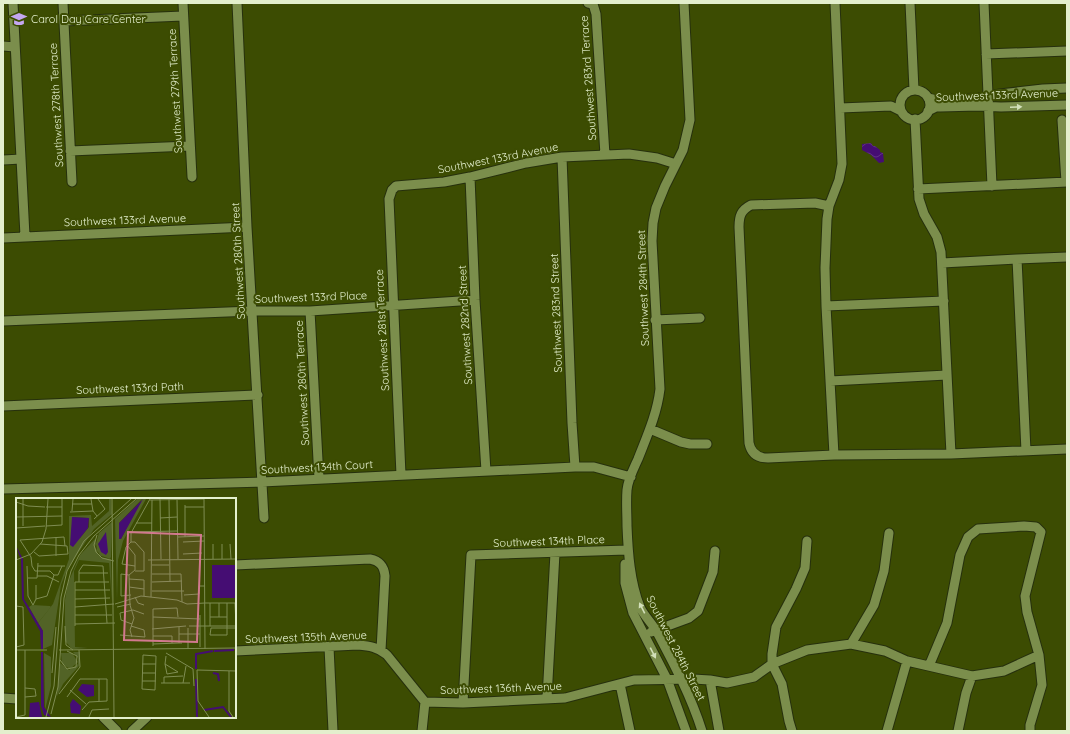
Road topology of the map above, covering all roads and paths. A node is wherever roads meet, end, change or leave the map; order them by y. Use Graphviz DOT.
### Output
graph roads {
  1 [pos="13,3"];
  2 [pos="63,3"];
  3 [pos="183,3"];
  4 [pos="237,3"];
  5 [pos="588,3"];
  6 [pos="684,3"];
  7 [pos="835,3"];
  8 [pos="910,3"];
  9 [pos="984,3"];
  10 [pos="184,16"];
  11 [pos="64,21"];
  12 [pos="3,46"];
  13 [pos="15,47"];
  14 [pos="1067,51"];
  15 [pos="986,54"];
  16 [pos="1067,88"];
  17 [pos="1043,89"];
  18 [pos="914,90"];
  19 [pos="988,96"];
  20 [pos="928,98"];
  21 [pos="901,100"];
  22 [pos="1067,105"];
  23 [pos="891,106"];
  24 [pos="988,106"];
  25 [pos="1044,106"];
  26 [pos="840,108"];
  27 [pos="901,111"];
  28 [pos="928,111"];
  29 [pos="915,119"];
  30 [pos="1062,120"];
  31 [pos="190,146"];
  32 [pos="70,151"];
  33 [pos="605,155"];
  34 [pos="1066,155"];
  35 [pos="562,157"];
  36 [pos="3,160"];
  37 [pos="21,160"];
  38 [pos="676,164"];
  39 [pos="192,177"];
  40 [pos="470,177"];
  41 [pos="72,182"];
  42 [pos="1066,182"];
  43 [pos="396,186"];
  44 [pos="992,186"];
  45 [pos="918,189"];
  46 [pos="829,206"];
  47 [pos="247,226"];
  48 [pos="25,236"];
  49 [pos="3,238"];
  50 [pos="1067,257"];
  51 [pos="1017,259"];
  52 [pos="942,263"];
  53 [pos="475,300"];
  54 [pos="944,301"];
  55 [pos="393,305"];
  56 [pos="826,306"];
  57 [pos="310,311"];
  58 [pos="252,312"];
  59 [pos="700,318"];
  60 [pos="655,320"];
  61 [pos="3,321"];
  62 [pos="947,375"];
  63 [pos="830,381"];
  64 [pos="258,395"];
  65 [pos="3,406"];
  66 [pos="650,429"];
  67 [pos="706,444"];
  68 [pos="1067,449"];
  69 [pos="1026,450"];
  70 [pos="951,454"];
  71 [pos="834,455"];
  72 [pos="575,468"];
  73 [pos="486,472"];
  74 [pos="401,475"];
  75 [pos="630,477"];
  76 [pos="319,479"];
  77 [pos="262,482"];
  78 [pos="3,489"];
  79 [pos="264,518"];
  80 [pos="889,533"];
  81 [pos="808,541"];
  82 [pos="628,550"];
  83 [pos="715,551"];
  84 [pos="555,553"];
  85 [pos="236,565"];
  86 [pos="655,630"];
  87 [pos="644,635"];
  88 [pos="851,644"];
  89 [pos="328,647"];
  90 [pos="381,650"];
  91 [pos="236,651"];
  92 [pos="1039,655"];
  93 [pos="907,662"];
  94 [pos="772,664"];
  95 [pos="929,666"];
  96 [pos="972,676"];
  97 [pos="667,679"];
  98 [pos="681,679"];
  99 [pos="710,680"];
  100 [pos="620,684"];
  101 [pos="3,698"];
  102 [pos="546,698"];
  103 [pos="16,699"];
  104 [pos="425,702"];
  105 [pos="463,703"];
  106 [pos="104,718"];
  107 [pos="146,718"];
  108 [pos="118,731"];
  109 [pos="132,731"];
  110 [pos="333,731"];
  111 [pos="422,731"];
  112 [pos="630,731"];
  113 [pos="686,731"];
  114 [pos="702,731"];
  115 [pos="720,731"];
  116 [pos="792,731"];
  117 [pos="887,731"];
  118 [pos="958,731"];
  119 [pos="1030,731"];
  1 -- 13 [label="street"];
  2 -- 11 [label="street, Southwest 278th Terrace"];
  3 -- 10 [label="street, Southwest 279th Terrace"];
  4 -- 47 [label="street, Southwest 280th Street"];
  5 -- 33 [label="street, Southwest 283rd Terrace"];
  6 -- 38 [label="street, Southwest 284th Street"];
  7 -- 26 [label="street"];
  8 -- 18 [label="street"];
  9 -- 15 [label="street"];
  10 -- 11 [label="street"];
  10 -- 31 [label="street, Southwest 279th Terrace"];
  11 -- 32 [label="street, Southwest 278th Terrace"];
  12 -- 13 [label="street"];
  13 -- 37 [label="street"];
  14 -- 15 [label="street"];
  15 -- 19 [label="street"];
  16 -- 17 [label="street, Southwest 133rd Avenue"];
  17 -- 19 [label="street, Southwest 133rd Avenue"];
  17 -- 25 [label="street"];
  18 -- 20 [label="street"];
  18 -- 21 [label="street"];
  19 -- 20 [label="street, Southwest 133rd Avenue"];
  19 -- 24 [label="street"];
  20 -- 28 [label="street"];
  21 -- 23 [label="street"];
  21 -- 27 [label="street"];
  22 -- 25 [label="street, Southwest 133rd Avenue"];
  23 -- 26 [label="street"];
  23 -- 27 [label="street"];
  24 -- 25 [label="street, Southwest 133rd Avenue, one-way"];
  24 -- 28 [label="street, Southwest 133rd Avenue"];
  24 -- 44 [label="street"];
  26 -- 46 [label="street"];
  27 -- 29 [label="street"];
  28 -- 29 [label="street"];
  29 -- 45 [label="street"];
  30 -- 34 [label="street"];
  31 -- 32 [label="street"];
  31 -- 39 [label="street, Southwest 279th Terrace"];
  32 -- 41 [label="street, Southwest 278th Terrace"];
  33 -- 35 [label="street, Southwest 133rd Avenue"];
  33 -- 38 [label="street, Southwest 133rd Avenue"];
  34 -- 42 [label="street"];
  35 -- 40 [label="street, Southwest 133rd Avenue"];
  35 -- 72 [label="street, Southwest 283nd Street"];
  36 -- 37 [label="street"];
  37 -- 48 [label="street"];
  38 -- 60 [label="street, Southwest 284th Street"];
  40 -- 43 [label="street, Southwest 133rd Avenue"];
  40 -- 53 [label="street, Southwest 282nd Street"];
  42 -- 44 [label="street"];
  43 -- 55 [label="street, Southwest 281st Terrace"];
  44 -- 45 [label="street"];
  45 -- 52 [label="street"];
  46 -- 56 [label="street"];
  46 -- 71 [label="street"];
  47 -- 48 [label="street, Southwest 133rd Avenue"];
  47 -- 58 [label="street, Southwest 280th Street"];
  48 -- 49 [label="street, Southwest 133rd Avenue"];
  50 -- 51 [label="street"];
  51 -- 52 [label="street"];
  51 -- 69 [label="street"];
  52 -- 54 [label="street"];
  53 -- 55 [label="street, Southwest 133rd Place"];
  53 -- 73 [label="street, Southwest 282nd Street"];
  54 -- 56 [label="street"];
  54 -- 62 [label="street"];
  55 -- 57 [label="street, Southwest 133rd Place"];
  55 -- 74 [label="street, Southwest 281st Terrace"];
  56 -- 63 [label="street"];
  57 -- 58 [label="street, Southwest 133rd Place"];
  57 -- 76 [label="street, Southwest 280th Terrace"];
  58 -- 61 [label="street, Southwest 133rd Place"];
  58 -- 64 [label="street, Southwest 280th Street"];
  59 -- 60 [label="street"];
  60 -- 66 [label="street, Southwest 284th Street"];
  62 -- 63 [label="street"];
  62 -- 70 [label="street"];
  63 -- 71 [label="street"];
  64 -- 65 [label="street, Southwest 133rd Path"];
  64 -- 77 [label="street, Southwest 280th Street"];
  66 -- 67 [label="street"];
  66 -- 75 [label="street, Southwest 284th Street"];
  68 -- 69 [label="street"];
  69 -- 70 [label="street"];
  70 -- 71 [label="street"];
  72 -- 73 [label="street, Southwest 134th Court"];
  72 -- 75 [label="street, Southwest 134th Court"];
  73 -- 74 [label="street, Southwest 134th Court"];
  74 -- 76 [label="street, Southwest 134th Court"];
  75 -- 82 [label="street, Southwest 284th Street"];
  76 -- 77 [label="street, Southwest 134th Court"];
  77 -- 78 [label="street, Southwest 134th Court"];
  77 -- 79 [label="street, Southwest 280th Street"];
  80 -- 88 [label="street"];
  81 -- 94 [label="street"];
  82 -- 84 [label="street, Southwest 134th Place"];
  86 -- 82 [label="street, Southwest 284th Street, one-way"];
  82 -- 87 [label="street, Southwest 284th Street"];
  83 -- 86 [label="street"];
  84 -- 102 [label="street"];
  84 -- 105 [label="street, Southwest 134th Place"];
  85 -- 90 [label="street"];
  86 -- 87 [label="street"];
  86 -- 98 [label="street, Southwest 284th Street"];
  87 -- 97 [label="street, Southwest 284th Street, one-way"];
  88 -- 93 [label="street, Southwest 136th Avenue"];
  88 -- 94 [label="street, Southwest 136th Avenue"];
  89 -- 90 [label="street, Southwest 135th Avenue"];
  89 -- 91 [label="street, Southwest 135th Avenue"];
  89 -- 110 [label="street"];
  90 -- 104 [label="street, Southwest 135th Avenue"];
  92 -- 95 [label="street"];
  92 -- 96 [label="street, Southwest 136th Avenue"];
  92 -- 119 [label="street"];
  93 -- 95 [label="street, Southwest 136th Avenue"];
  93 -- 117 [label="street"];
  94 -- 99 [label="street, Southwest 136th Avenue"];
  94 -- 116 [label="street"];
  95 -- 96 [label="street, Southwest 136th Avenue"];
  96 -- 118 [label="street"];
  97 -- 98 [label="street, Southwest 136th Avenue"];
  97 -- 100 [label="street, Southwest 136th Avenue"];
  97 -- 113 [label="street, Southwest 284th Street"];
  98 -- 99 [label="street, Southwest 136th Avenue"];
  98 -- 114 [label="street, Southwest 284th Street"];
  99 -- 115 [label="street"];
  100 -- 102 [label="street, Southwest 136th Avenue"];
  100 -- 112 [label="street"];
  101 -- 103 [label="street"];
  102 -- 105 [label="street, Southwest 136th Avenue"];
  104 -- 105 [label="street, Southwest 136th Avenue"];
  104 -- 111 [label="street"];
  106 -- 108 [label="street"];
  107 -- 109 [label="street"];
}
